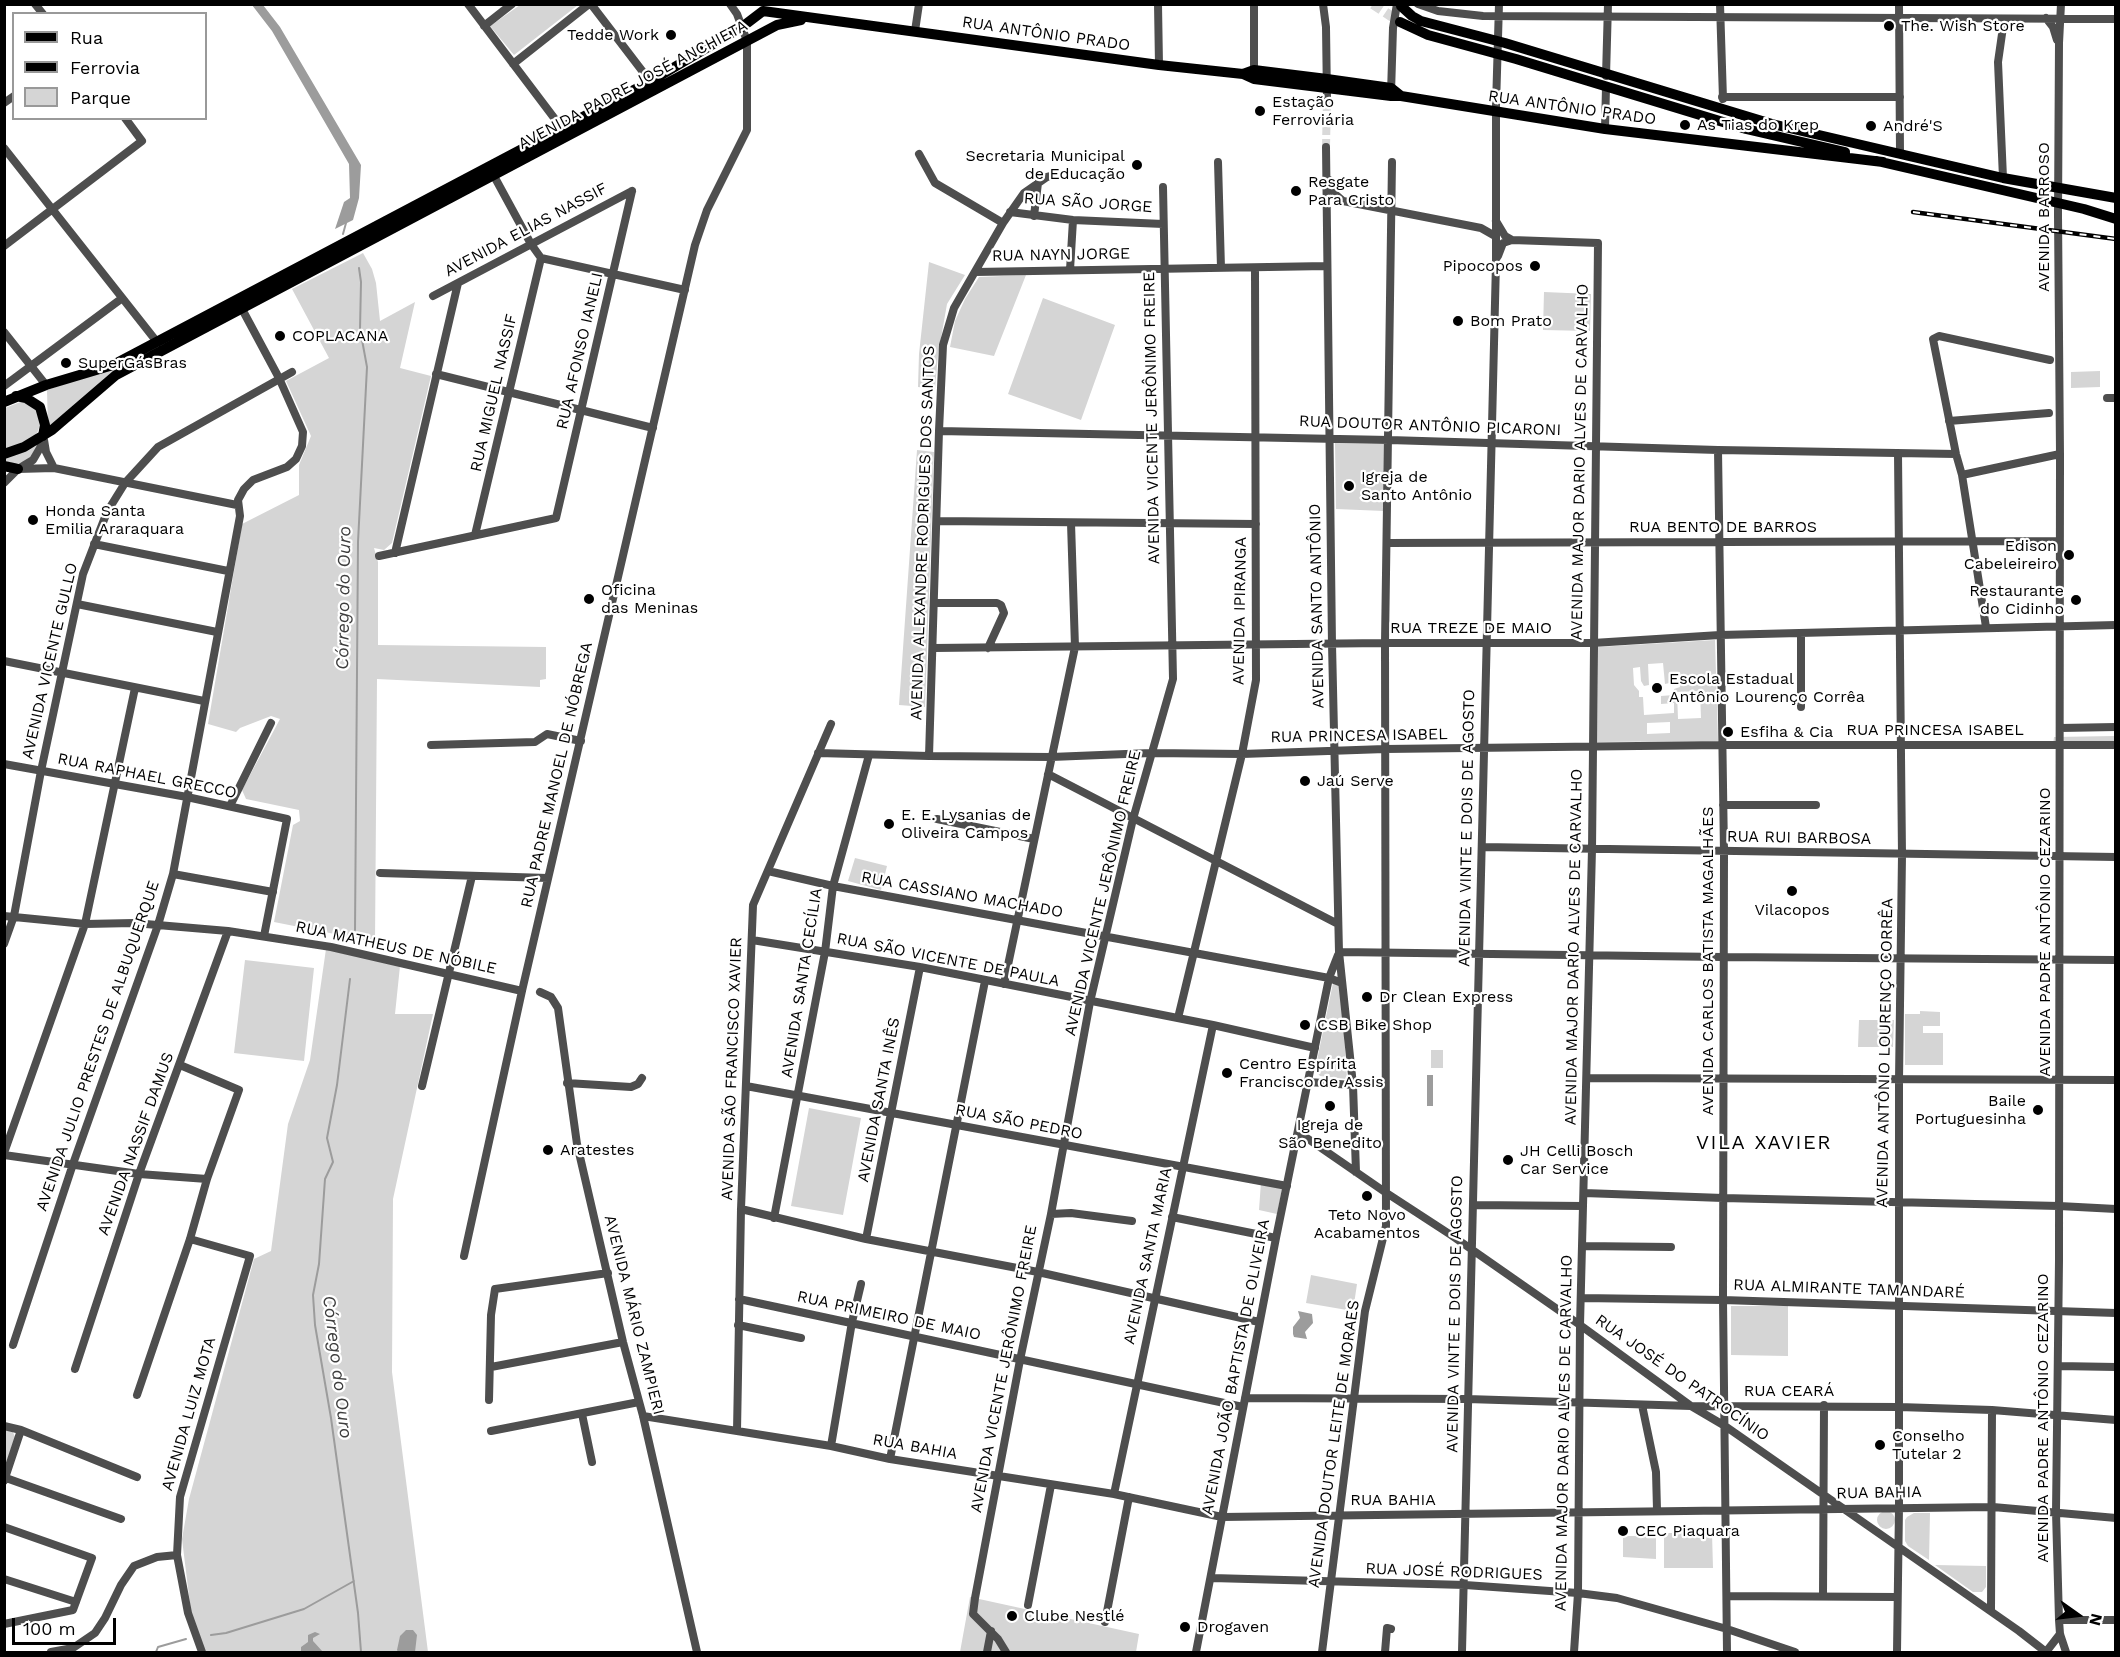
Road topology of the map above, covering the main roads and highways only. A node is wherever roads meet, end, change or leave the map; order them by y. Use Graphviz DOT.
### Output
graph roads {
  1 [pos="1399,5"];
  2 [pos="766,8"];
  3 [pos="810,18"];
  4 [pos="1400,22"];
  5 [pos="1606,81"];
  6 [pos="653,85"];
  7 [pos="565,133"];
  8 [pos="1883,162"];
  9 [pos="2115,198"];
  10 [pos="2115,219"];
  11 [pos="46,385"];
  12 [pos="16,396"];
  13 [pos="4,402"];
  14 [pos="43,413"];
  15 [pos="43,436"];
  16 [pos="4,454"];
  17 [pos="4,466"];
  18 [pos="18,469"];
  1 -- 5 [label="main road"];
  2 -- 3 [label="main road, AVENIDA PADRE JOSÉ ANCHIETA"];
  2 -- 6 [label="main road, AVENIDA PADRE JOSÉ ANCHIETA"];
  3 -- 6 [label="main road, AVENIDA PADRE JOSÉ ANCHIETA"];
  3 -- 8 [label="main road, RUA ANTÔNIO PRADO"];
  4 -- 5 [label="main road"];
  5 -- 8 [label="main road"];
  5 -- 9 [label="main road"];
  6 -- 7 [label="main road, AVENIDA PADRE JOSÉ ANCHIETA"];
  7 -- 11 [label="main road, AVENIDA PADRE JOSÉ ANCHIETA"];
  7 -- 15 [label="main road, AVENIDA PADRE JOSÉ ANCHIETA"];
  8 -- 10 [label="main road"];
  11 -- 12 [label="main road, AVENIDA PADRE JOSÉ ANCHIETA"];
  11 -- 14 [label="main road"];
  12 -- 13 [label="main road, AVENIDA PADRE JOSÉ ANCHIETA"];
  12 -- 14 [label="main road"];
  14 -- 15 [label="main road"];
  15 -- 16 [label="main road, AVENIDA PADRE JOSÉ ANCHIETA"];
  17 -- 18 [label="main road"];
}
